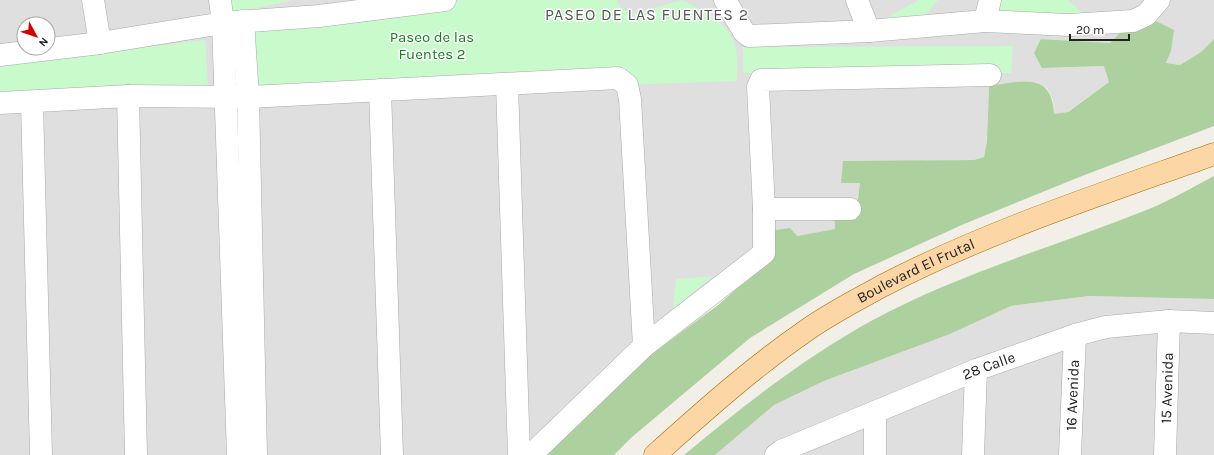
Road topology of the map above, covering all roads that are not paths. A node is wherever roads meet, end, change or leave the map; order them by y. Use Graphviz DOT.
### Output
graph roads {
  1 [pos="93,0"];
  2 [pos="220,0"];
  3 [pos="445,0"];
  4 [pos="724,0"];
  5 [pos="857,0"];
  6 [pos="990,0"];
  7 [pos="1159,0"];
  8 [pos="316,8"];
  9 [pos="985,21"];
  10 [pos="233,22"];
  11 [pos="869,31"];
  12 [pos="100,43"];
  13 [pos="0,55"];
  14 [pos="990,75"];
  15 [pos="507,84"];
  16 [pos="380,90"];
  17 [pos="128,96"];
  18 [pos="225,96"];
  19 [pos="248,97"];
  20 [pos="0,103"];
  21 [pos="32,103"];
  22 [pos="1214,154"];
  23 [pos="764,209"];
  24 [pos="850,209"];
  25 [pos="1169,321"];
  26 [pos="1214,323"];
  27 [pos="1075,335"];
  28 [pos="644,346"];
  29 [pos="976,370"];
  30 [pos="875,412"];
  31 [pos="41,455"];
  32 [pos="136,455"];
  33 [pos="238,455"];
  34 [pos="256,455"];
  35 [pos="392,455"];
  36 [pos="519,455"];
  37 [pos="531,455"];
  38 [pos="656,455"];
  39 [pos="776,455"];
  40 [pos="875,455"];
  41 [pos="973,455"];
  42 [pos="1070,455"];
  43 [pos="1165,455"];
  1 -- 12 [label="street"];
  2 -- 10 [label="street"];
  3 -- 8 [label="street"];
  4 -- 11 [label="street"];
  5 -- 11 [label="street"];
  6 -- 9 [label="street"];
  7 -- 9 [label="street"];
  8 -- 10 [label="street"];
  9 -- 11 [label="street"];
  10 -- 12 [label="street"];
  10 -- 18 [label="street"];
  10 -- 19 [label="street"];
  12 -- 13 [label="street"];
  14 -- 23 [label="street"];
  15 -- 16 [label="street"];
  15 -- 28 [label="street"];
  15 -- 36 [label="street"];
  16 -- 19 [label="street"];
  16 -- 35 [label="street"];
  17 -- 18 [label="street"];
  17 -- 21 [label="street"];
  17 -- 32 [label="street"];
  18 -- 19 [label="street"];
  18 -- 33 [label="street"];
  19 -- 34 [label="street"];
  20 -- 21 [label="street"];
  21 -- 31 [label="street"];
  22 -- 38 [label="main road, Boulevard El Frutal"];
  23 -- 24 [label="street"];
  23 -- 28 [label="street"];
  25 -- 26 [label="street, 28 Calle"];
  25 -- 27 [label="street, 28 Calle"];
  25 -- 43 [label="street, 15 Avenida"];
  27 -- 29 [label="street, 28 Calle"];
  27 -- 42 [label="street, 16 Avenida"];
  28 -- 37 [label="street"];
  29 -- 30 [label="street, 28 Calle"];
  29 -- 41 [label="street"];
  30 -- 39 [label="street, 28 Calle"];
  30 -- 40 [label="street"];
}
